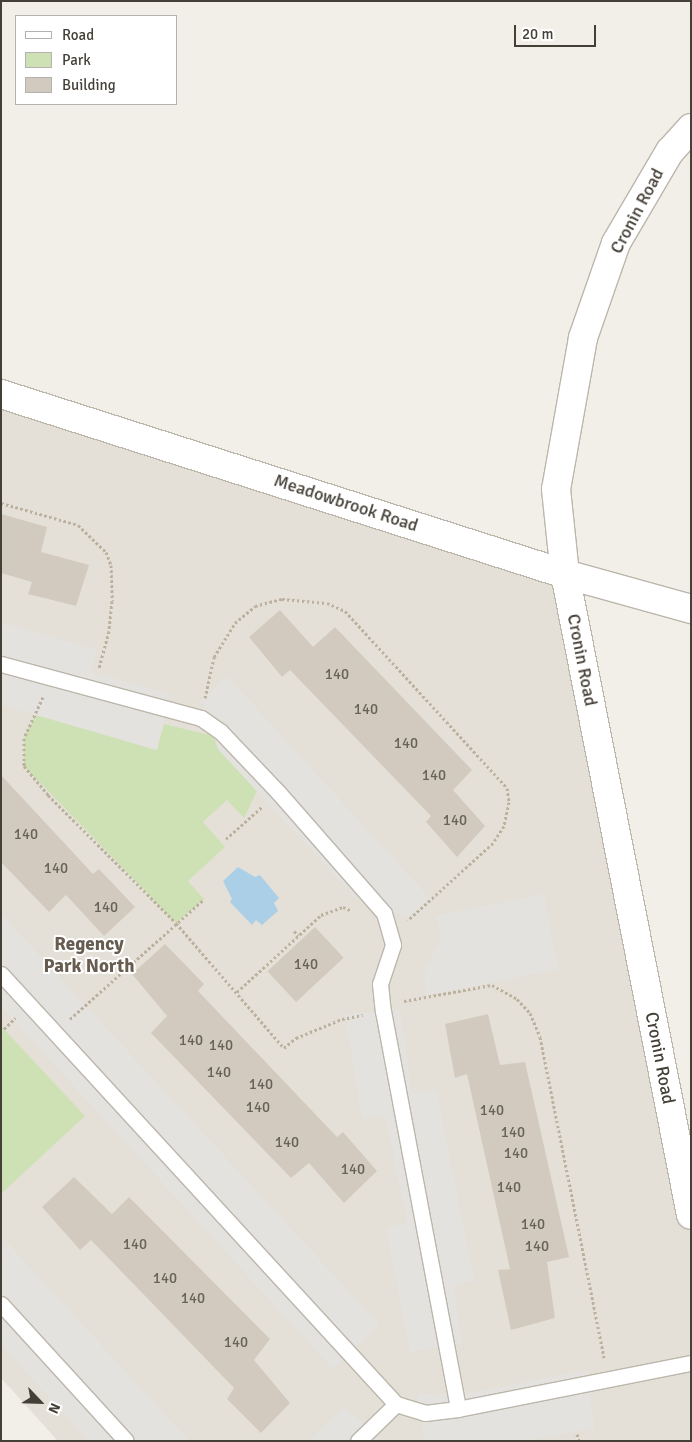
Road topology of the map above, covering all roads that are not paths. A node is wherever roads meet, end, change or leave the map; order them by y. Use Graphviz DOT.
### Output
graph roads {
  1 [pos="691,128"];
  2 [pos="1,394"];
  3 [pos="565,574"];
  4 [pos="691,610"];
  5 [pos="1,664"];
  6 [pos="1,974"];
  7 [pos="691,1215"];
  8 [pos="1,1304"];
  9 [pos="691,1363"];
  10 [pos="396,1404"];
  11 [pos="458,1409"];
  12 [pos="126,1441"];
  13 [pos="358,1441"];
  1 -- 3 [label="street, Cronin Road"];
  2 -- 3 [label="street, Meadowbrook Road"];
  3 -- 4 [label="street, Meadowbrook Road"];
  3 -- 7 [label="street, Cronin Road"];
  5 -- 11 [label="lane"];
  6 -- 10 [label="lane"];
  8 -- 12 [label="lane"];
  9 -- 11 [label="lane"];
  10 -- 11 [label="lane"];
  10 -- 13 [label="lane"];
}
